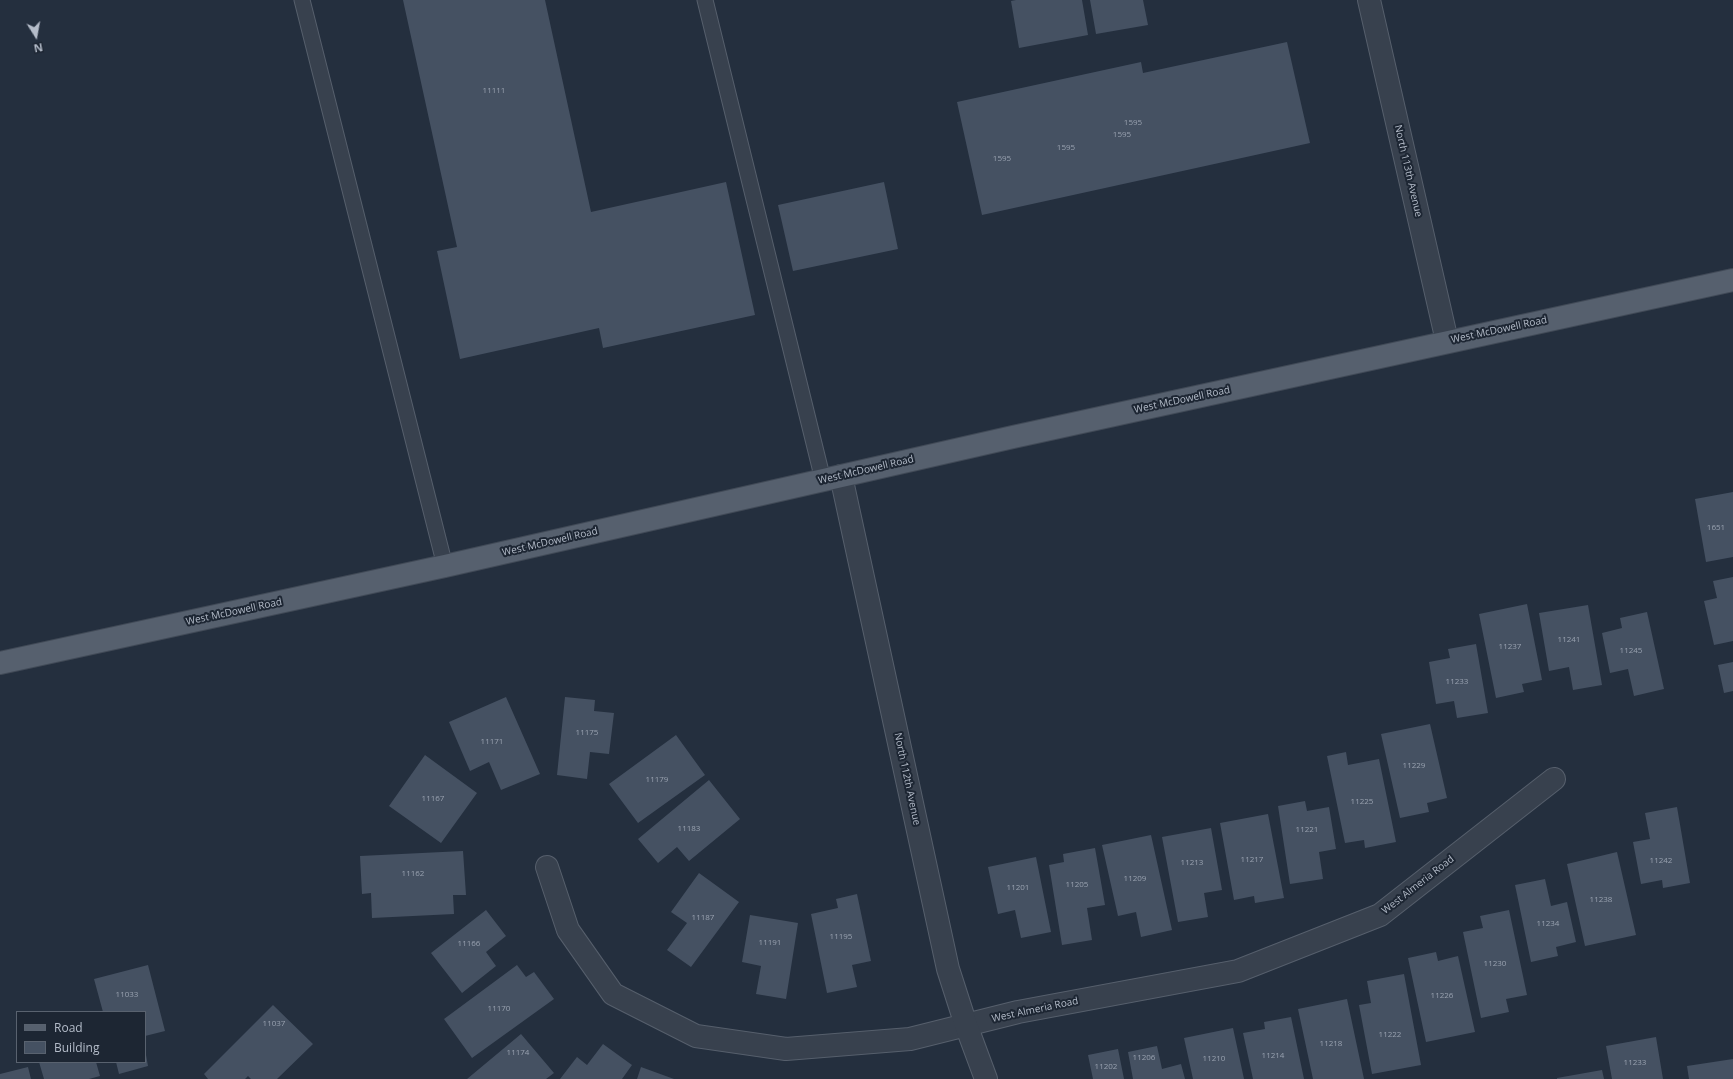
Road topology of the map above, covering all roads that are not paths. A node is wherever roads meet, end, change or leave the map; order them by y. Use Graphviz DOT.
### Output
graph roads {
  1 [pos="302,0"];
  2 [pos="705,0"];
  3 [pos="1369,0"];
  4 [pos="1733,280"];
  5 [pos="1447,341"];
  6 [pos="832,478"];
  7 [pos="445,566"];
  8 [pos="0,663"];
  9 [pos="1554,778"];
  10 [pos="547,867"];
  11 [pos="966,1025"];
  12 [pos="986,1079"];
  1 -- 7 [label="lane"];
  2 -- 6 [label="lane"];
  3 -- 5 [label="street, North 113th Avenue"];
  4 -- 5 [label="main road, West McDowell Road"];
  5 -- 6 [label="main road, West McDowell Road"];
  6 -- 7 [label="main road, West McDowell Road"];
  6 -- 11 [label="street, North 112th Avenue"];
  7 -- 8 [label="main road, West McDowell Road"];
  9 -- 11 [label="street, West Almeria Road"];
  10 -- 11 [label="street, West Almeria Road"];
  11 -- 12 [label="street, North 112th Avenue"];
}
